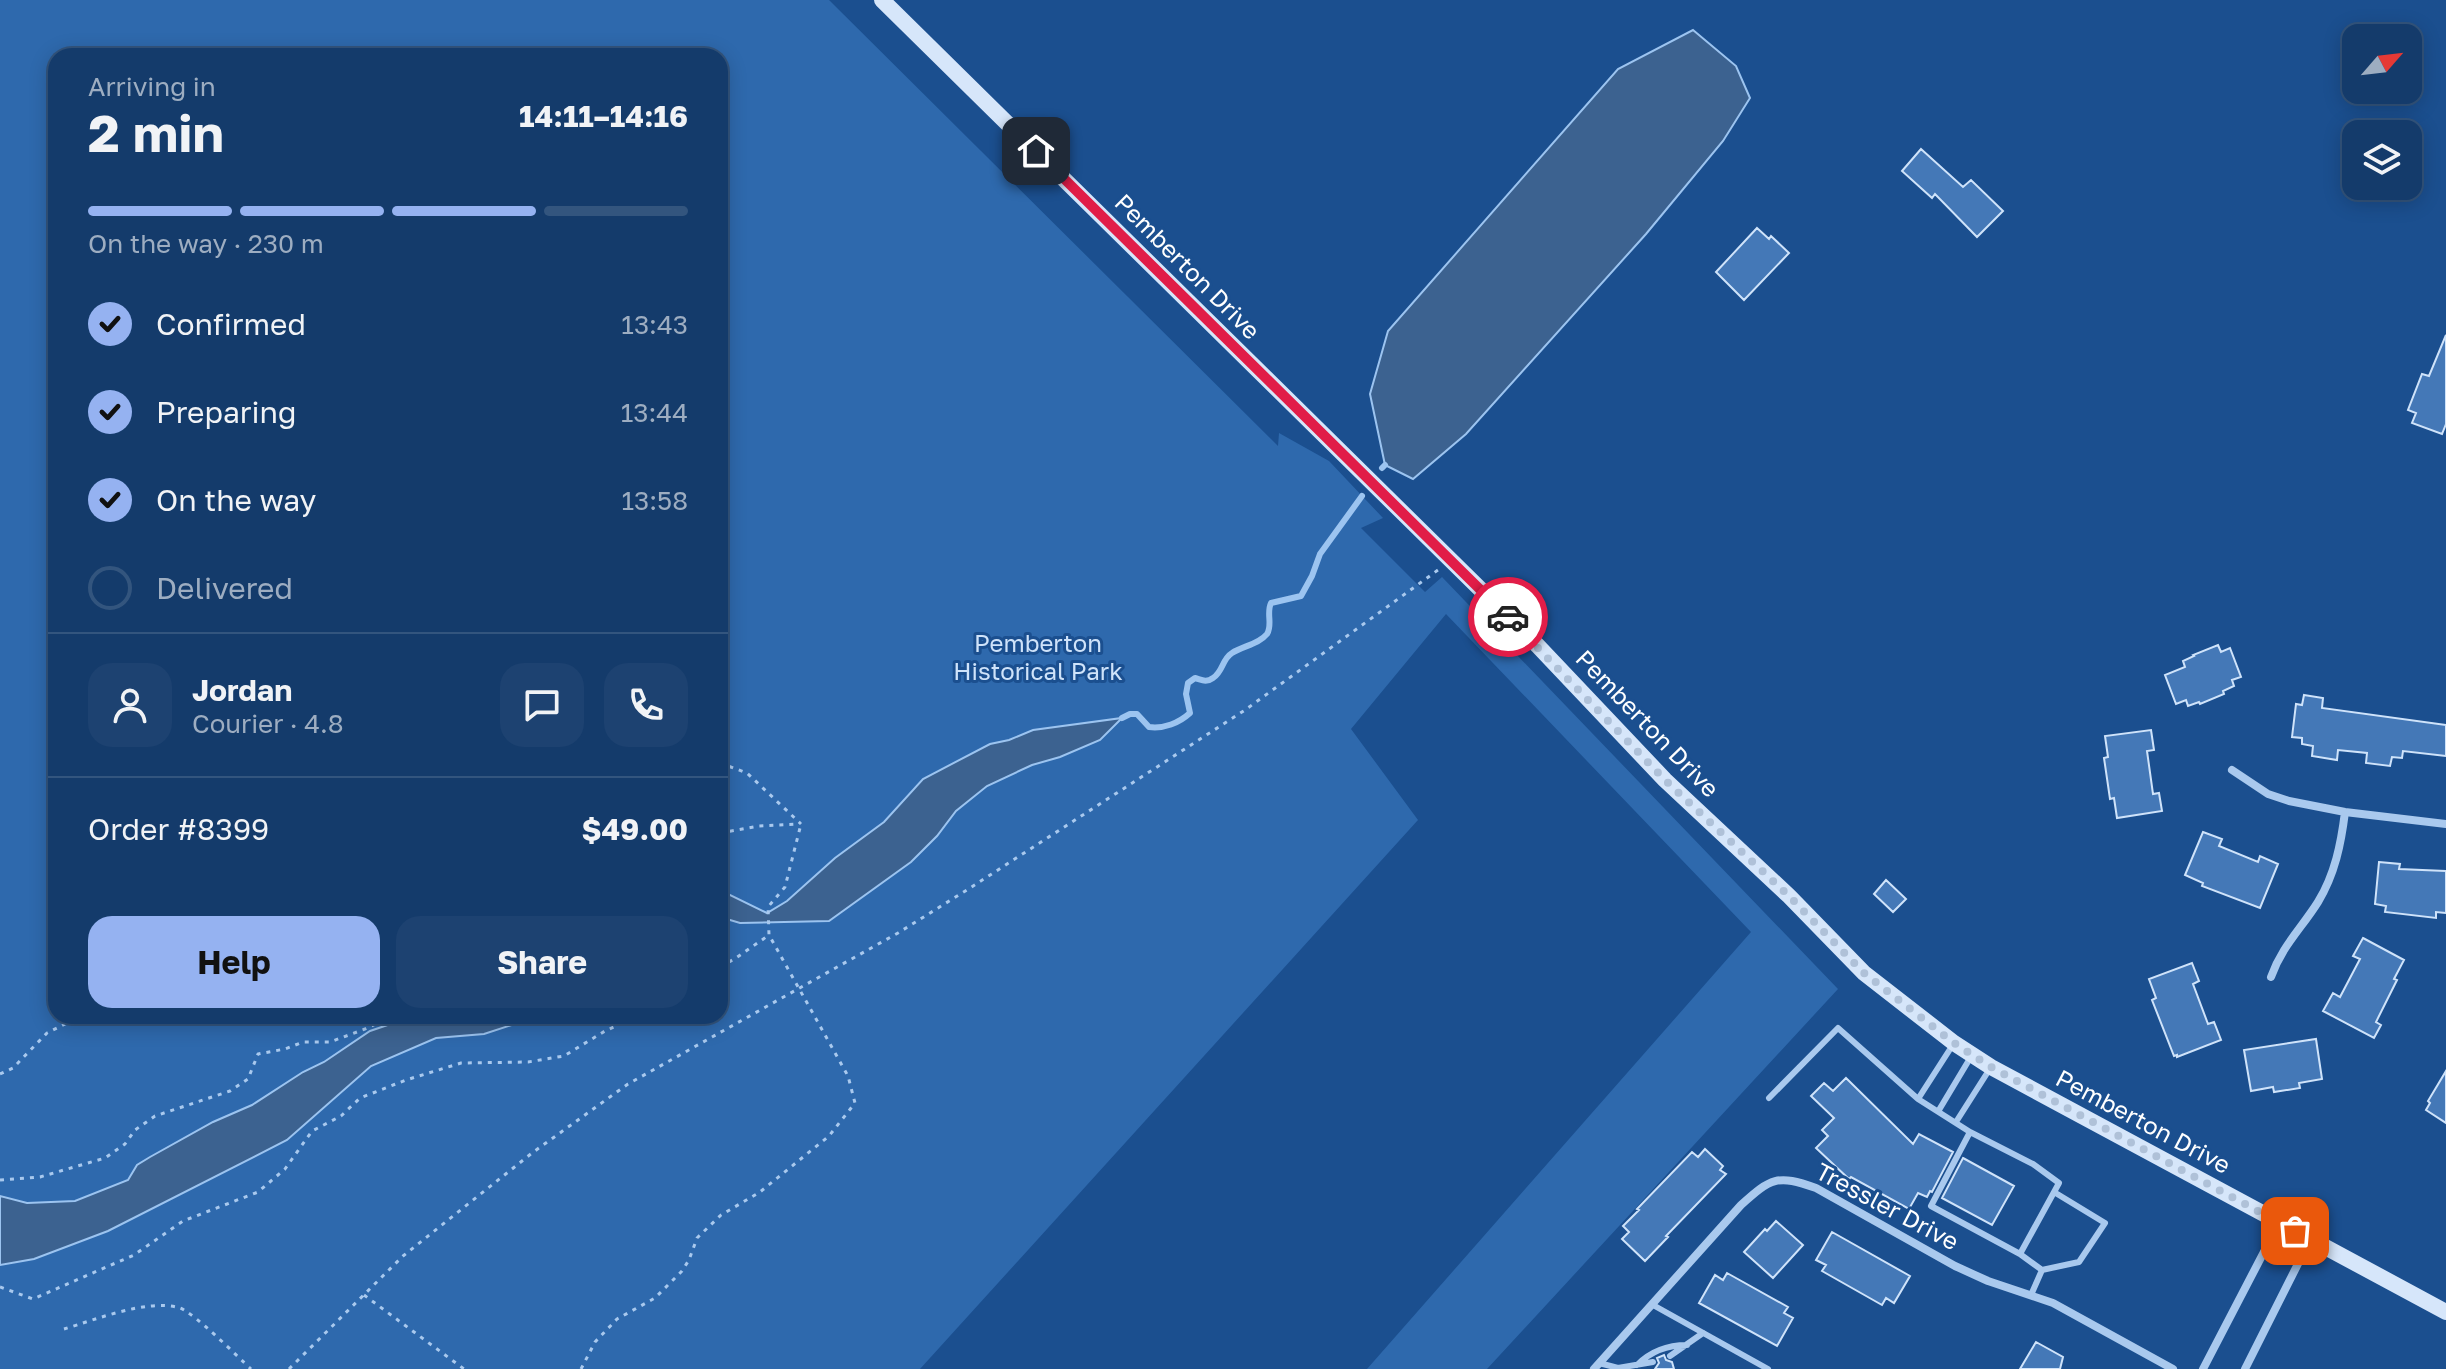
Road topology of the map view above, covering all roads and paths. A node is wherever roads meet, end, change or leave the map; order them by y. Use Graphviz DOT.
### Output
graph roads {
  1 [pos="882,0"];
  2 [pos="1452,561"];
  3 [pos="728,766"];
  4 [pos="2232,770"];
  5 [pos="2345,812"];
  6 [pos="801,824"];
  7 [pos="2446,824"];
  8 [pos="728,832"];
  9 [pos="769,935"];
  10 [pos="728,962"];
  11 [pos="2271,977"];
  12 [pos="799,988"];
  13 [pos="65,1024"];
  14 [pos="375,1024"];
  15 [pos="620,1024"];
  16 [pos="1954,1043"];
  17 [pos="1972,1055"];
  18 [pos="1991,1067"];
  19 [pos="0,1074"];
  20 [pos="1769,1098"];
  21 [pos="1918,1099"];
  22 [pos="1939,1110"];
  23 [pos="1956,1122"];
  24 [pos="1970,1132"];
  25 [pos="0,1180"];
  26 [pos="2054,1192"];
  27 [pos="2279,1223"];
  28 [pos="2310,1240"];
  29 [pos="2020,1254"];
  30 [pos="2042,1270"];
  31 [pos="0,1287"];
  32 [pos="364,1295"];
  33 [pos="2031,1295"];
  34 [pos="1653,1305"];
  35 [pos="2446,1312"];
  36 [pos="64,1329"];
  37 [pos="1703,1333"];
  38 [pos="1687,1345"];
  39 [pos="1670,1356"];
  40 [pos="1653,1362"];
  41 [pos="1637,1365"];
  42 [pos="1596,1366"];
  43 [pos="251,1369"];
  44 [pos="289,1369"];
  45 [pos="464,1369"];
  46 [pos="581,1369"];
  47 [pos="1768,1369"];
  48 [pos="2173,1369"];
  49 [pos="2203,1369"];
  50 [pos="2245,1369"];
  1 -- 2 [label="street, Pemberton Drive"];
  2 -- 12 [label="path"];
  2 -- 16 [label="street, Pemberton Drive"];
  3 -- 6 [label="path"];
  4 -- 5 [label="street"];
  5 -- 7 [label="street"];
  5 -- 11 [label="street"];
  6 -- 8 [label="path"];
  6 -- 9 [label="path"];
  9 -- 10 [label="path"];
  9 -- 12 [label="path"];
  12 -- 32 [label="path"];
  12 -- 46 [label="path"];
  13 -- 19 [label="path"];
  14 -- 25 [label="path"];
  15 -- 31 [label="path"];
  16 -- 17 [label="street, Pemberton Drive"];
  16 -- 21 [label="lane"];
  17 -- 18 [label="street, Pemberton Drive"];
  17 -- 22 [label="lane"];
  18 -- 23 [label="lane"];
  18 -- 27 [label="street, Pemberton Drive"];
  20 -- 21 [label="lane"];
  21 -- 22 [label="lane"];
  22 -- 23 [label="lane"];
  23 -- 24 [label="lane"];
  24 -- 26 [label="lane"];
  24 -- 29 [label="lane"];
  26 -- 29 [label="lane"];
  26 -- 30 [label="lane"];
  27 -- 28 [label="street, Pemberton Drive"];
  27 -- 49 [label="street"];
  28 -- 35 [label="street, Pemberton Drive"];
  28 -- 50 [label="street"];
  29 -- 30 [label="lane"];
  30 -- 33 [label="lane"];
  32 -- 44 [label="path"];
  32 -- 45 [label="path"];
  33 -- 34 [label="street, Tressler Drive"];
  33 -- 48 [label="street, Tressler Drive"];
  34 -- 37 [label="lane"];
  34 -- 42 [label="street, Tressler Drive"];
  36 -- 43 [label="path"];
  37 -- 38 [label="lane"];
  37 -- 47 [label="lane"];
  38 -- 39 [label="lane"];
  38 -- 41 [label="lane"];
  40 -- 41 [label="lane"];
  41 -- 42 [label="lane"];
}
